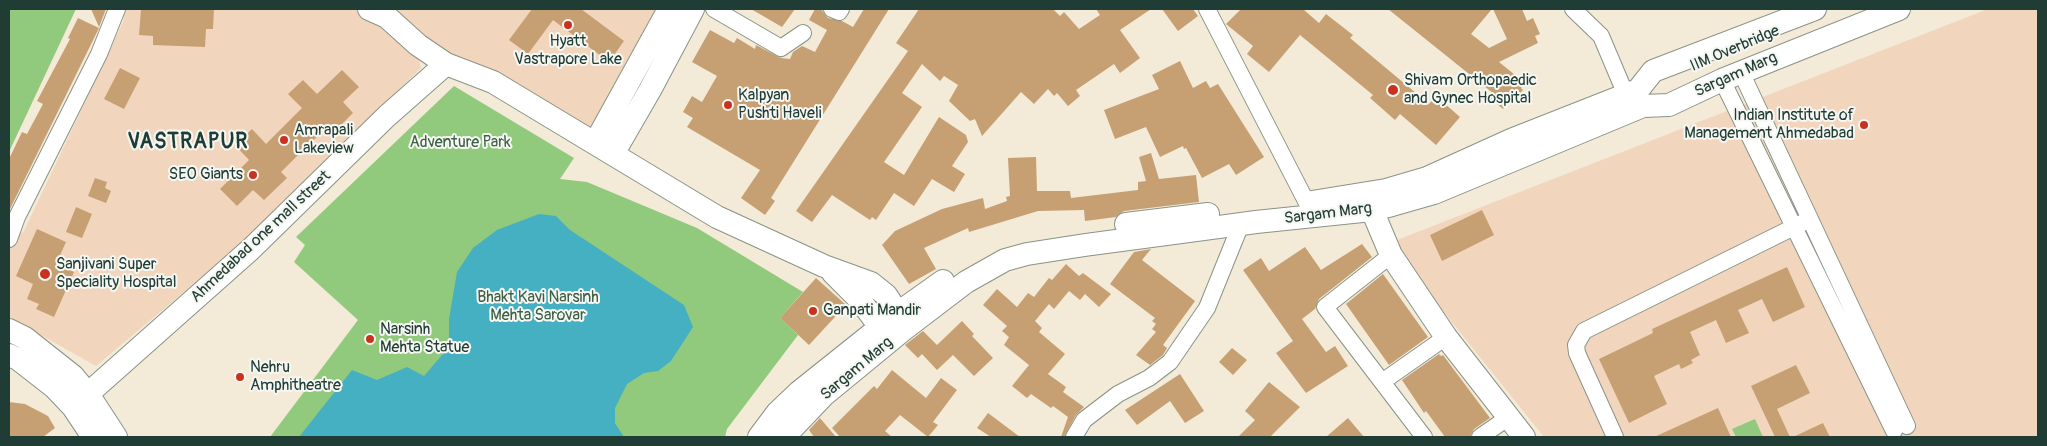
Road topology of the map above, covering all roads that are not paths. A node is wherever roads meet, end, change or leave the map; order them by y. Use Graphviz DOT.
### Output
graph roads {
  1 [pos="117,9"];
  2 [pos="369,9"];
  3 [pos="669,9"];
  4 [pos="693,9"];
  5 [pos="714,9"];
  6 [pos="832,9"];
  7 [pos="841,9"];
  8 [pos="1207,9"];
  9 [pos="1573,9"];
  10 [pos="1815,9"];
  11 [pos="1832,9"];
  12 [pos="1871,9"];
  13 [pos="1899,9"];
  14 [pos="803,33"];
  15 [pos="446,64"];
  16 [pos="1721,72"];
  17 [pos="1636,97"];
  18 [pos="604,148"];
  19 [pos="1372,201"];
  20 [pos="1309,210"];
  21 [pos="1810,219"];
  22 [pos="1241,224"];
  23 [pos="1794,227"];
  24 [pos="9,239"];
  25 [pos="1391,255"];
  26 [pos="824,266"];
  27 [pos="860,300"];
  28 [pos="893,320"];
  29 [pos="9,330"];
  30 [pos="1446,337"];
  31 [pos="853,349"];
  32 [pos="9,354"];
  33 [pos="1382,382"];
  34 [pos="81,400"];
  35 [pos="1509,417"];
  36 [pos="790,429"];
  37 [pos="1902,433"];
  38 [pos="88,435"];
  39 [pos="116,437"];
  40 [pos="760,437"];
  41 [pos="1074,437"];
  42 [pos="1424,437"];
  43 [pos="1480,437"];
  44 [pos="1524,437"];
  45 [pos="1615,437"];
  1 -- 24 [label="street"];
  2 -- 15 [label="main road"];
  3 -- 18 [label="main road"];
  4 -- 18 [label="main road"];
  5 -- 14 [label="street"];
  6 -- 7 [label="street"];
  8 -- 20 [label="street"];
  9 -- 17 [label="street"];
  10 -- 17 [label="main road, Sargam Marg"];
  11 -- 16 [label="main road, IIM Overbridge"];
  12 -- 16 [label="main road, IIM Overbridge"];
  13 -- 16 [label="main road, Sargam Marg"];
  15 -- 18 [label="main road"];
  15 -- 34 [label="main road, Ahmedabad one mall street"];
  16 -- 17 [label="main road, Sargam Marg"];
  16 -- 21 [label="street"];
  16 -- 23 [label="street"];
  17 -- 19 [label="main road, Sargam Marg"];
  18 -- 26 [label="main road"];
  19 -- 20 [label="main road, Sargam Marg"];
  19 -- 25 [label="main road"];
  20 -- 22 [label="main road, Sargam Marg"];
  20 -- 28 [label="main road, Sargam Marg"];
  21 -- 23 [label="street"];
  21 -- 37 [label="street"];
  22 -- 28 [label="main road, Sargam Marg"];
  22 -- 41 [label="street"];
  23 -- 37 [label="street"];
  23 -- 45 [label="street"];
  25 -- 30 [label="main road"];
  25 -- 33 [label="street"];
  26 -- 27 [label="main road"];
  26 -- 28 [label="main road"];
  27 -- 28 [label="main road"];
  27 -- 31 [label="main road"];
  28 -- 31 [label="main road, Sargam Marg"];
  28 -- 36 [label="main road, Sargam Marg"];
  29 -- 34 [label="main road"];
  30 -- 33 [label="street"];
  30 -- 35 [label="main road"];
  31 -- 36 [label="main road, Sargam Marg"];
  32 -- 34 [label="main road"];
  33 -- 42 [label="street"];
  34 -- 38 [label="main road"];
  34 -- 39 [label="main road"];
  35 -- 43 [label="street"];
  35 -- 44 [label="main road"];
  36 -- 40 [label="main road, Sargam Marg"];
}
